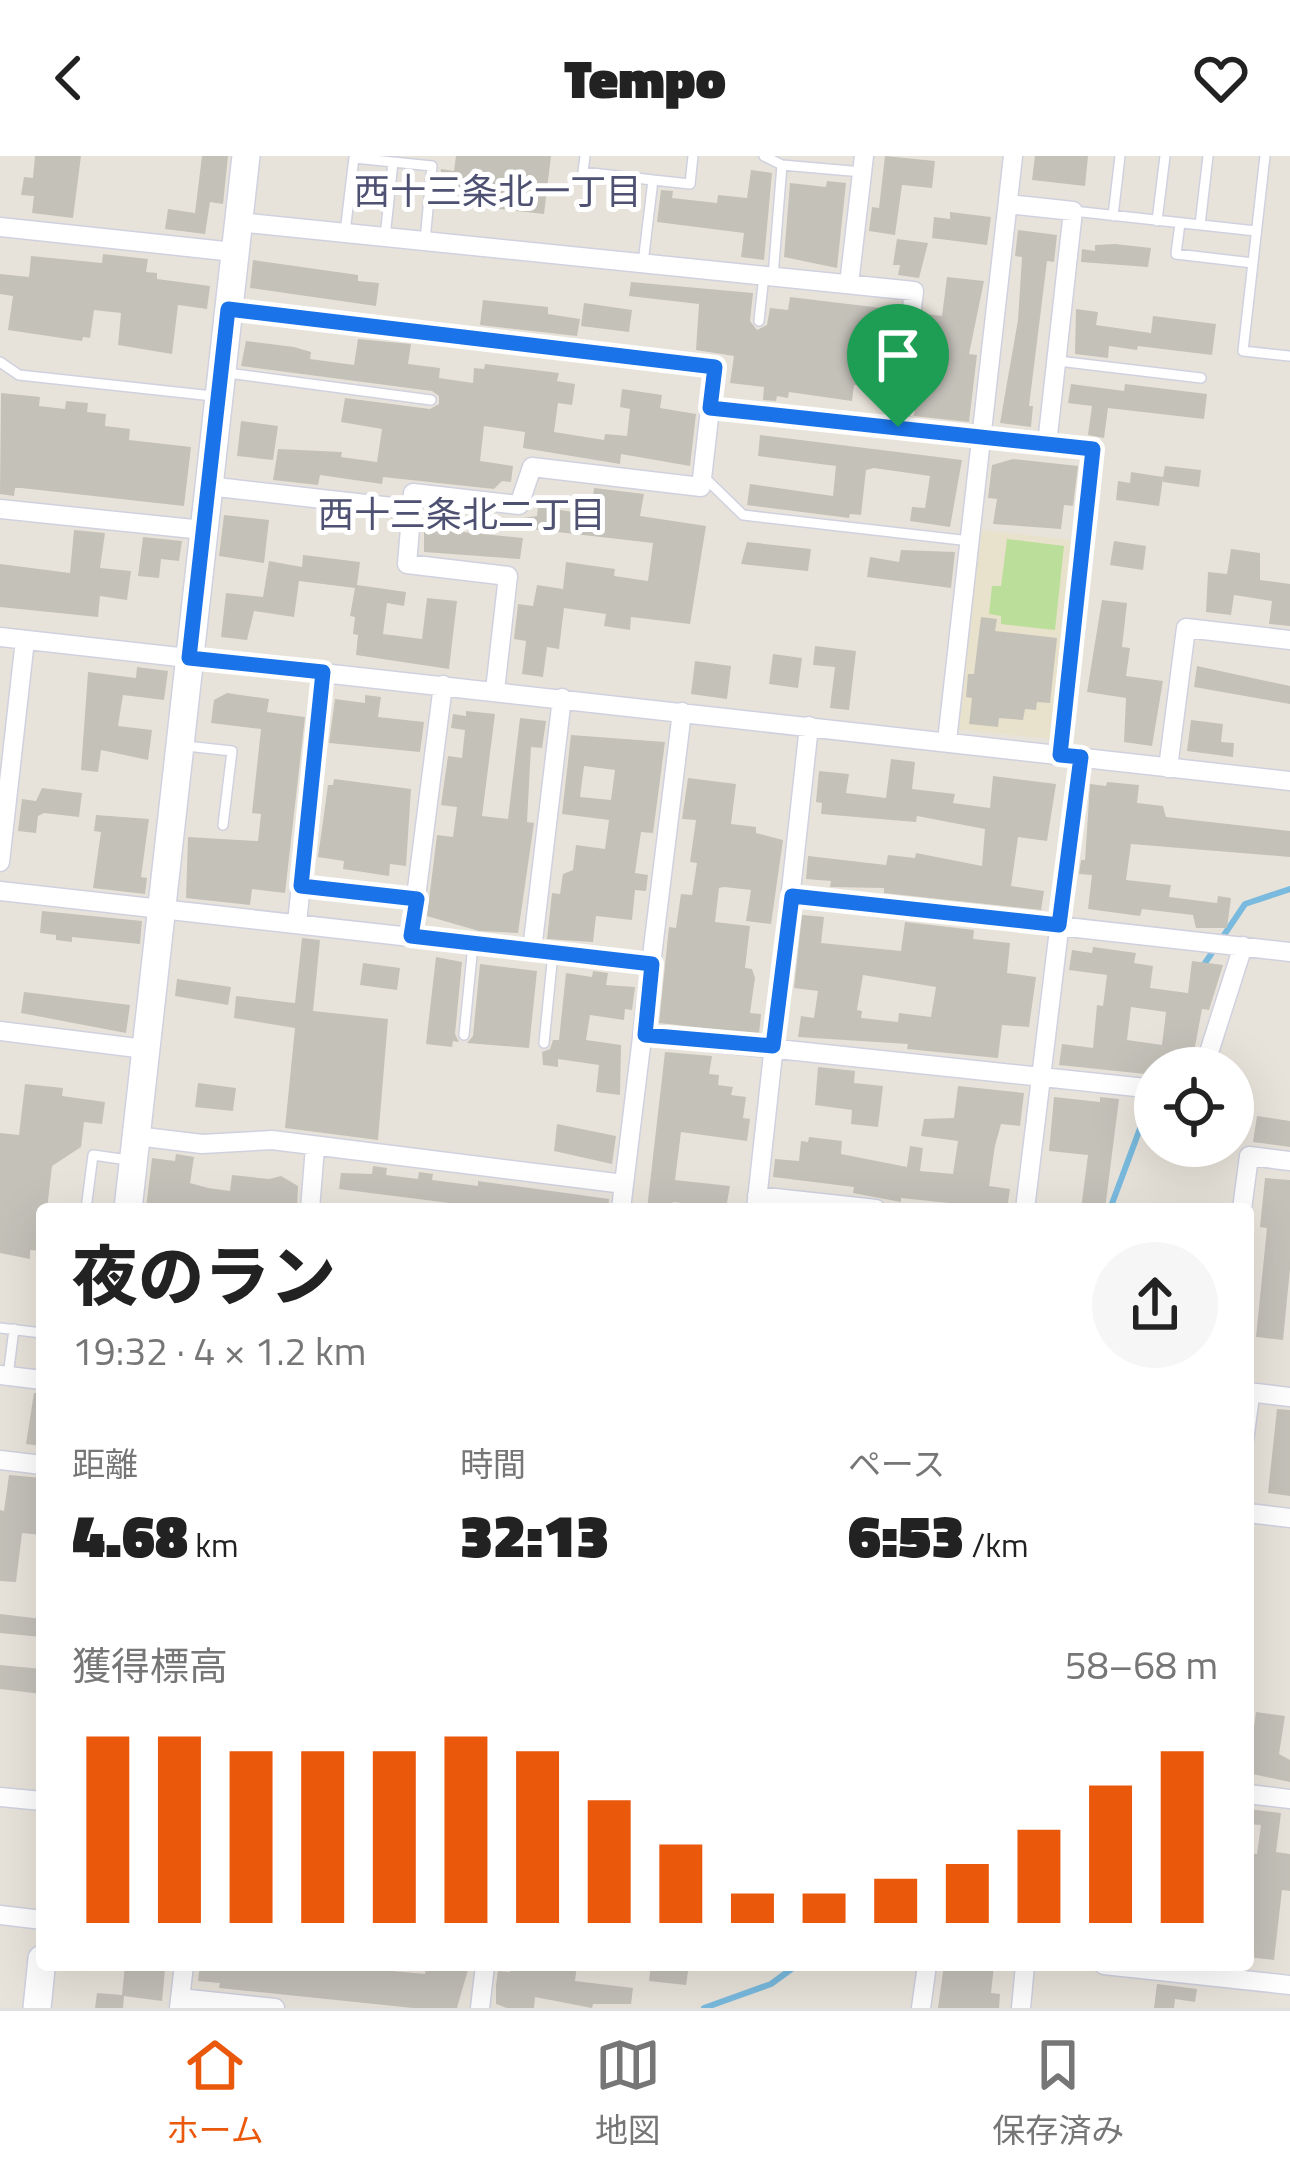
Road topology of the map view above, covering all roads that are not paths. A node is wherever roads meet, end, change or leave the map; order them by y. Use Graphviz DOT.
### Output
graph roads {
  1 [pos="246,156"];
  2 [pos="585,156"];
  3 [pos="693,156"];
  4 [pos="764,156"];
  5 [pos="1013,156"];
  6 [pos="1120,156"];
  7 [pos="1165,156"];
  8 [pos="1208,156"];
  9 [pos="1265,156"];
  10 [pos="393,162"];
  11 [pos="863,164"];
  12 [pos="782,165"];
  13 [pos="653,180"];
  14 [pos="1008,204"];
  15 [pos="1073,211"];
  16 [pos="1113,216"];
  17 [pos="1157,220"];
  18 [pos="238,222"];
  19 [pos="1180,223"];
  20 [pos="1200,225"];
  21 [pos="0,227"];
  22 [pos="1256,231"];
  23 [pos="345,233"];
  24 [pos="385,237"];
  25 [pos="425,241"];
  26 [pos="234,252"];
  27 [pos="1253,262"];
  28 [pos="643,263"];
  29 [pos="769,276"];
  30 [pos="849,284"];
  31 [pos="228,309"];
  32 [pos="759,321"];
  33 [pos="1290,342"];
  34 [pos="1289,356"];
  35 [pos="1056,361"];
  36 [pos="0,362"];
  37 [pos="1201,378"];
  38 [pos="220,385"];
  39 [pos="431,400"];
  40 [pos="710,408"];
  41 [pos="898,427"];
  42 [pos="982,436"];
  43 [pos="1047,444"];
  44 [pos="702,475"];
  45 [pos="208,486"];
  46 [pos="0,509"];
  47 [pos="410,509"];
  48 [pos="203,530"];
  49 [pos="970,541"];
  50 [pos="0,637"];
  51 [pos="25,640"];
  52 [pos="1290,640"];
  53 [pos="189,658"];
  54 [pos="323,672"];
  55 [pos="443,685"];
  56 [pos="495,690"];
  57 [pos="562,698"];
  58 [pos="682,712"];
  59 [pos="809,726"];
  60 [pos="946,741"];
  61 [pos="180,745"];
  62 [pos="1071,756"];
  63 [pos="1168,768"];
  64 [pos="1290,781"];
  65 [pos="223,825"];
  66 [pos="0,862"];
  67 [pos="301,886"];
  68 [pos="0,891"];
  69 [pos="792,896"];
  70 [pos="417,899"];
  71 [pos="163,909"];
  72 [pos="297,923"];
  73 [pos="1059,925"];
  74 [pos="411,936"];
  75 [pos="473,943"];
  76 [pos="1243,946"];
  77 [pos="532,950"];
  78 [pos="1290,952"];
  79 [pos="553,953"];
  80 [pos="652,964"];
  81 [pos="0,1031"];
  82 [pos="464,1035"];
  83 [pos="645,1035"];
  84 [pos="544,1043"];
  85 [pos="773,1046"];
  86 [pos="1211,1047"];
  87 [pos="145,1049"];
  88 [pos="1041,1076"];
  89 [pos="1134,1087"];
  90 [pos="316,1147"];
  91 [pos="135,1149"];
  92 [pos="1290,1161"];
  93 [pos="624,1184"];
  94 [pos="756,1202"];
  95 [pos="87,1203"];
  96 [pos="129,1203"];
  97 [pos="311,1203"];
  98 [pos="622,1203"];
  99 [pos="1026,1203"];
  100 [pos="1243,1203"];
  101 [pos="0,1328"];
  102 [pos="14,1330"];
  103 [pos="36,1332"];
  104 [pos="4,1376"];
  105 [pos="36,1379"];
  106 [pos="1254,1393"];
  107 [pos="1290,1397"];
  108 [pos="0,1460"];
  109 [pos="36,1464"];
  110 [pos="1254,1514"];
  111 [pos="1290,1518"];
  112 [pos="1254,1795"];
  113 [pos="0,1797"];
  114 [pos="1290,1799"];
  115 [pos="36,1800"];
  116 [pos="0,1915"];
  117 [pos="36,1918"];
  118 [pos="41,1971"];
  119 [pos="183,1971"];
  120 [pos="484,1971"];
  121 [pos="926,1971"];
  122 [pos="1024,1971"];
  123 [pos="1160,1971"];
  124 [pos="1290,1985"];
  125 [pos="180,2003"];
  126 [pos="37,2008"];
  127 [pos="275,2008"];
  128 [pos="480,2008"];
  129 [pos="921,2008"];
  130 [pos="1021,2008"];
  1 -- 18 [label="street"];
  2 -- 13 [label="lane"];
  3 -- 13 [label="lane"];
  4 -- 12 [label="lane"];
  5 -- 14 [label="street"];
  6 -- 16 [label="lane"];
  7 -- 17 [label="lane"];
  8 -- 20 [label="lane"];
  9 -- 22 [label="lane"];
  10 -- 23 [label="lane"];
  10 -- 24 [label="lane"];
  10 -- 25 [label="lane"];
  11 -- 12 [label="lane"];
  11 -- 30 [label="street"];
  12 -- 29 [label="lane"];
  13 -- 28 [label="lane"];
  14 -- 15 [label="street"];
  14 -- 42 [label="street"];
  15 -- 16 [label="lane"];
  15 -- 35 [label="street"];
  16 -- 17 [label="lane"];
  17 -- 19 [label="lane"];
  18 -- 23 [label="street"];
  18 -- 26 [label="street"];
  19 -- 20 [label="lane"];
  19 -- 27 [label="lane"];
  20 -- 22 [label="lane"];
  21 -- 26 [label="street"];
  22 -- 27 [label="lane"];
  23 -- 24 [label="street"];
  24 -- 25 [label="street"];
  25 -- 28 [label="street"];
  26 -- 31 [label="street"];
  27 -- 34 [label="lane"];
  28 -- 29 [label="street"];
  29 -- 30 [label="street"];
  29 -- 32 [label="lane"];
  30 -- 41 [label="street"];
  31 -- 38 [label="street"];
  31 -- 40 [label="street"];
  33 -- 34 [label="lane"];
  35 -- 37 [label="lane"];
  35 -- 43 [label="street"];
  36 -- 38 [label="lane"];
  38 -- 39 [label="lane"];
  38 -- 45 [label="street"];
  40 -- 41 [label="street"];
  40 -- 44 [label="street"];
  41 -- 42 [label="street"];
  42 -- 43 [label="street"];
  42 -- 49 [label="street"];
  43 -- 62 [label="street"];
  44 -- 47 [label="street"];
  44 -- 49 [label="lane"];
  45 -- 47 [label="street"];
  45 -- 48 [label="street"];
  46 -- 48 [label="street"];
  47 -- 56 [label="street"];
  48 -- 53 [label="street"];
  49 -- 60 [label="street"];
  50 -- 51 [label="street"];
  51 -- 53 [label="street"];
  51 -- 66 [label="street"];
  52 -- 63 [label="street"];
  53 -- 54 [label="street"];
  53 -- 61 [label="street"];
  54 -- 55 [label="street"];
  54 -- 67 [label="street"];
  55 -- 56 [label="street"];
  55 -- 70 [label="street"];
  56 -- 57 [label="street"];
  57 -- 58 [label="street"];
  57 -- 77 [label="street"];
  58 -- 59 [label="street"];
  58 -- 80 [label="street"];
  59 -- 60 [label="street"];
  59 -- 69 [label="street"];
  60 -- 62 [label="street"];
  61 -- 65 [label="lane"];
  61 -- 71 [label="street"];
  62 -- 63 [label="street"];
  62 -- 73 [label="street"];
  63 -- 64 [label="street"];
  67 -- 70 [label="lane"];
  67 -- 72 [label="street"];
  68 -- 71 [label="street"];
  69 -- 73 [label="street"];
  69 -- 85 [label="street"];
  70 -- 74 [label="street"];
  71 -- 72 [label="street"];
  71 -- 87 [label="street"];
  72 -- 74 [label="street"];
  73 -- 76 [label="street"];
  73 -- 88 [label="street"];
  74 -- 75 [label="street"];
  75 -- 77 [label="street"];
  75 -- 82 [label="lane"];
  76 -- 78 [label="street"];
  76 -- 86 [label="street"];
  77 -- 79 [label="street"];
  79 -- 80 [label="street"];
  79 -- 84 [label="lane"];
  80 -- 83 [label="street"];
  81 -- 87 [label="street"];
  83 -- 85 [label="street"];
  83 -- 93 [label="street"];
  85 -- 88 [label="street"];
  85 -- 94 [label="street"];
  87 -- 91 [label="street"];
  88 -- 89 [label="street"];
  88 -- 99 [label="street"];
  90 -- 91 [label="street"];
  90 -- 93 [label="street"];
  90 -- 97 [label="street"];
  91 -- 95 [label="lane"];
  91 -- 96 [label="street"];
  92 -- 100 [label="street"];
  93 -- 98 [label="street"];
  101 -- 102 [label="lane"];
  102 -- 103 [label="lane"];
  102 -- 104 [label="lane"];
  104 -- 105 [label="street"];
  106 -- 107 [label="street"];
  108 -- 109 [label="street"];
  110 -- 111 [label="street"];
  112 -- 114 [label="street"];
  113 -- 115 [label="street"];
  116 -- 117 [label="street"];
  118 -- 126 [label="street"];
  119 -- 125 [label="street"];
  120 -- 128 [label="street"];
  121 -- 129 [label="street"];
  122 -- 130 [label="street"];
  123 -- 124 [label="street"];
  125 -- 127 [label="street"];
}
